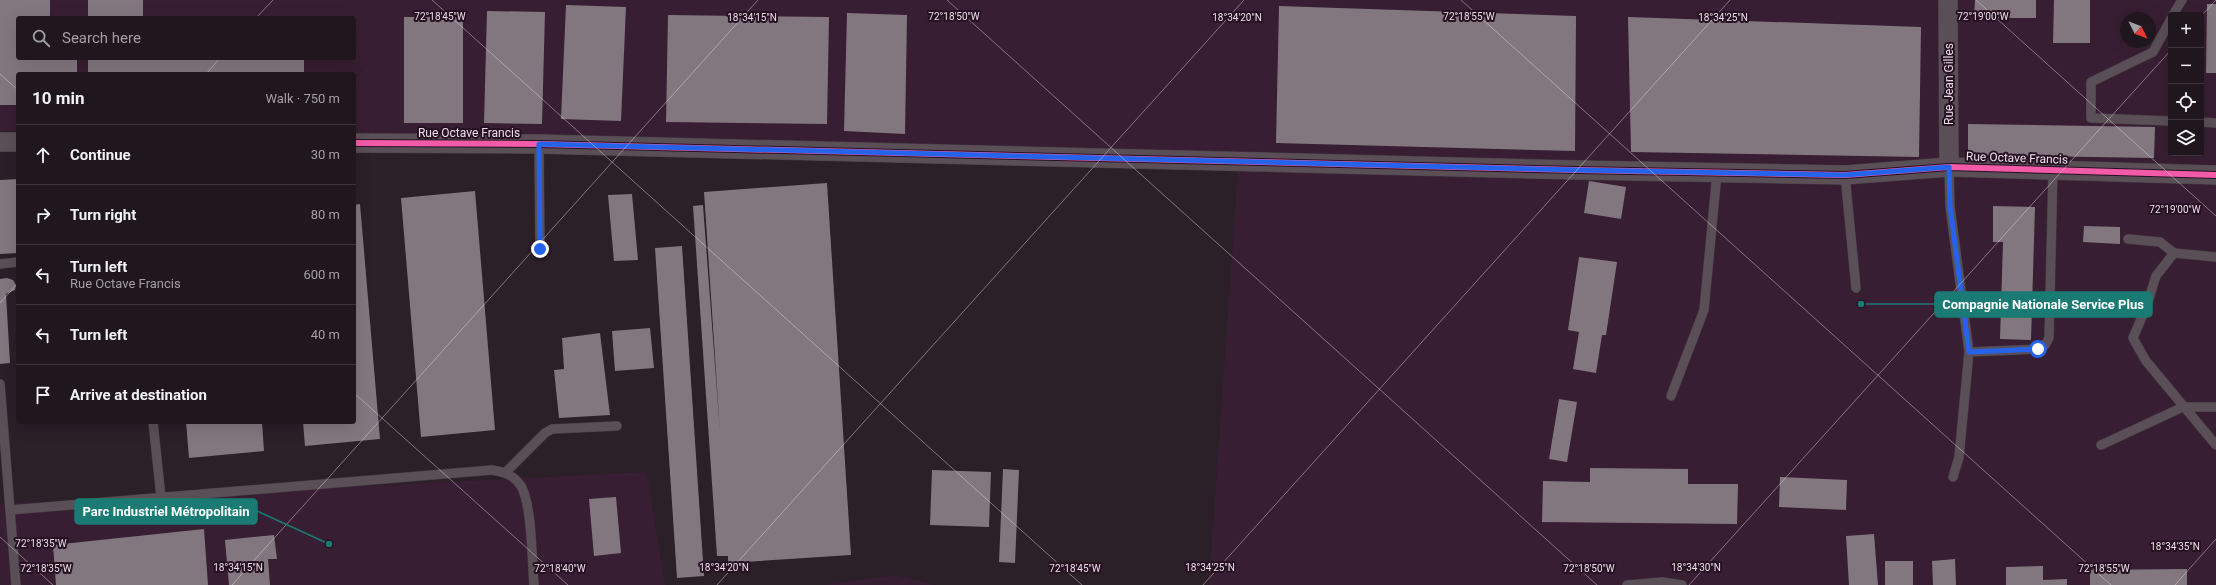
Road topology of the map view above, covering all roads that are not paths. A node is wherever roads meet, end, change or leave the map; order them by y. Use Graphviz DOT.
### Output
graph roads {
  1 [pos="1948,0"];
  2 [pos="2182,0"];
  3 [pos="2175,12"];
  4 [pos="2168,24"];
  5 [pos="2168,121"];
  6 [pos="2204,122"];
  7 [pos="2216,123"];
  8 [pos="0,142"];
  9 [pos="16,142"];
  10 [pos="356,143"];
  11 [pos="539,144"];
  12 [pos="1949,167"];
  13 [pos="2053,170"];
  14 [pos="1717,173"];
  15 [pos="1845,175"];
  16 [pos="2216,175"];
  17 [pos="2128,238"];
  18 [pos="540,249"];
  19 [pos="2174,253"];
  20 [pos="2216,256"];
  21 [pos="16,262"];
  22 [pos="0,264"];
  23 [pos="1856,288"];
  24 [pos="1969,352"];
  25 [pos="0,384"];
  26 [pos="1671,396"];
  27 [pos="2183,407"];
  28 [pos="2216,407"];
  29 [pos="153,424"];
  30 [pos="617,426"];
  31 [pos="2101,445"];
  32 [pos="2216,445"];
  33 [pos="506,472"];
  34 [pos="1953,477"];
  35 [pos="161,497"];
  36 [pos="10,510"];
  37 [pos="16,585"];
  38 [pos="534,585"];
  39 [pos="1627,585"];
  40 [pos="1682,585"];
  1 -- 12 [label="street, Rue Jean Gilles"];
  2 -- 3 [label="lane"];
  4 -- 5 [label="lane"];
  6 -- 7 [label="lane"];
  8 -- 9 [label="street"];
  10 -- 11 [label="street, Rue Octave Francis"];
  11 -- 14 [label="street, Rue Octave Francis"];
  11 -- 18 [label="lane"];
  12 -- 13 [label="street, Rue Octave Francis"];
  12 -- 15 [label="street, Rue Octave Francis"];
  12 -- 24 [label="lane"];
  13 -- 16 [label="street, Rue Octave Francis"];
  13 -- 24 [label="lane"];
  14 -- 15 [label="street, Rue Octave Francis"];
  14 -- 26 [label="lane"];
  15 -- 23 [label="lane"];
  17 -- 19 [label="lane"];
  19 -- 20 [label="lane"];
  19 -- 27 [label="lane"];
  21 -- 22 [label="lane"];
  24 -- 34 [label="lane"];
  25 -- 36 [label="lane"];
  27 -- 28 [label="lane"];
  27 -- 31 [label="lane"];
  27 -- 32 [label="lane"];
  29 -- 35 [label="lane"];
  30 -- 33 [label="lane"];
  33 -- 35 [label="lane"];
  33 -- 38 [label="lane"];
  35 -- 36 [label="lane"];
  36 -- 37 [label="lane"];
  39 -- 40 [label="lane"];
}
